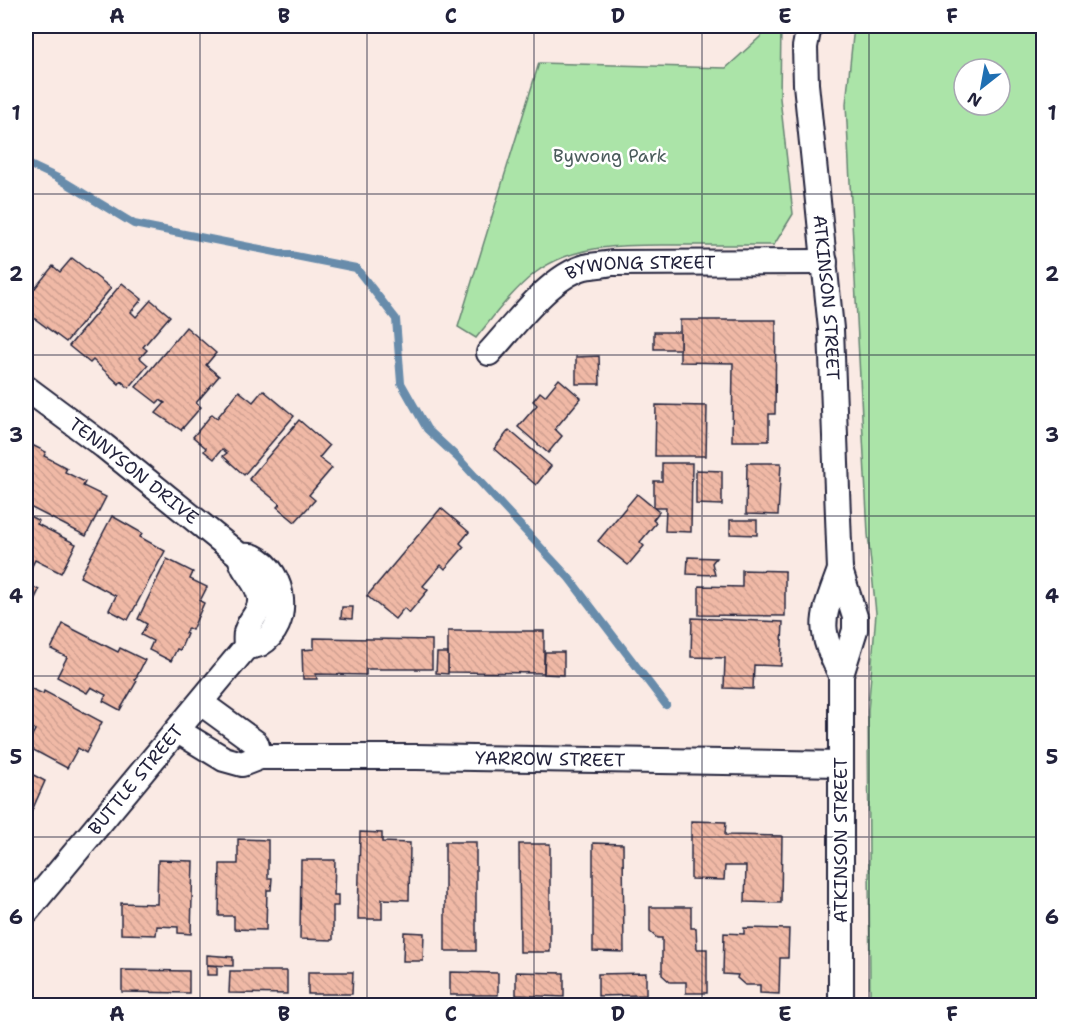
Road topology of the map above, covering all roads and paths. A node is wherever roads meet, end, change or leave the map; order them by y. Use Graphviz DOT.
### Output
graph roads {
  1 [pos="809,26"];
  2 [pos="825,262"];
  3 [pos="489,353"];
  4 [pos="26,388"];
  5 [pos="246,647"];
  6 [pos="201,703"];
  7 [pos="177,731"];
  8 [pos="260,757"];
  9 [pos="842,764"];
  10 [pos="26,912"];
  11 [pos="841,1005"];
  1 -- 2 [label="street, ATKINSON STREET"];
  2 -- 3 [label="street, BYWONG STREET"];
  2 -- 9 [label="street, ATKINSON STREET"];
  4 -- 5 [label="street, TENNYSON DRIVE"];
  5 -- 6 [label="street, BUTTLE STREET"];
  6 -- 7 [label="street, BUTTLE STREET"];
  6 -- 8 [label="street"];
  7 -- 8 [label="street, YARROW STREET"];
  7 -- 10 [label="street, BUTTLE STREET"];
  8 -- 9 [label="street, YARROW STREET"];
  9 -- 11 [label="street, ATKINSON STREET"];
}
